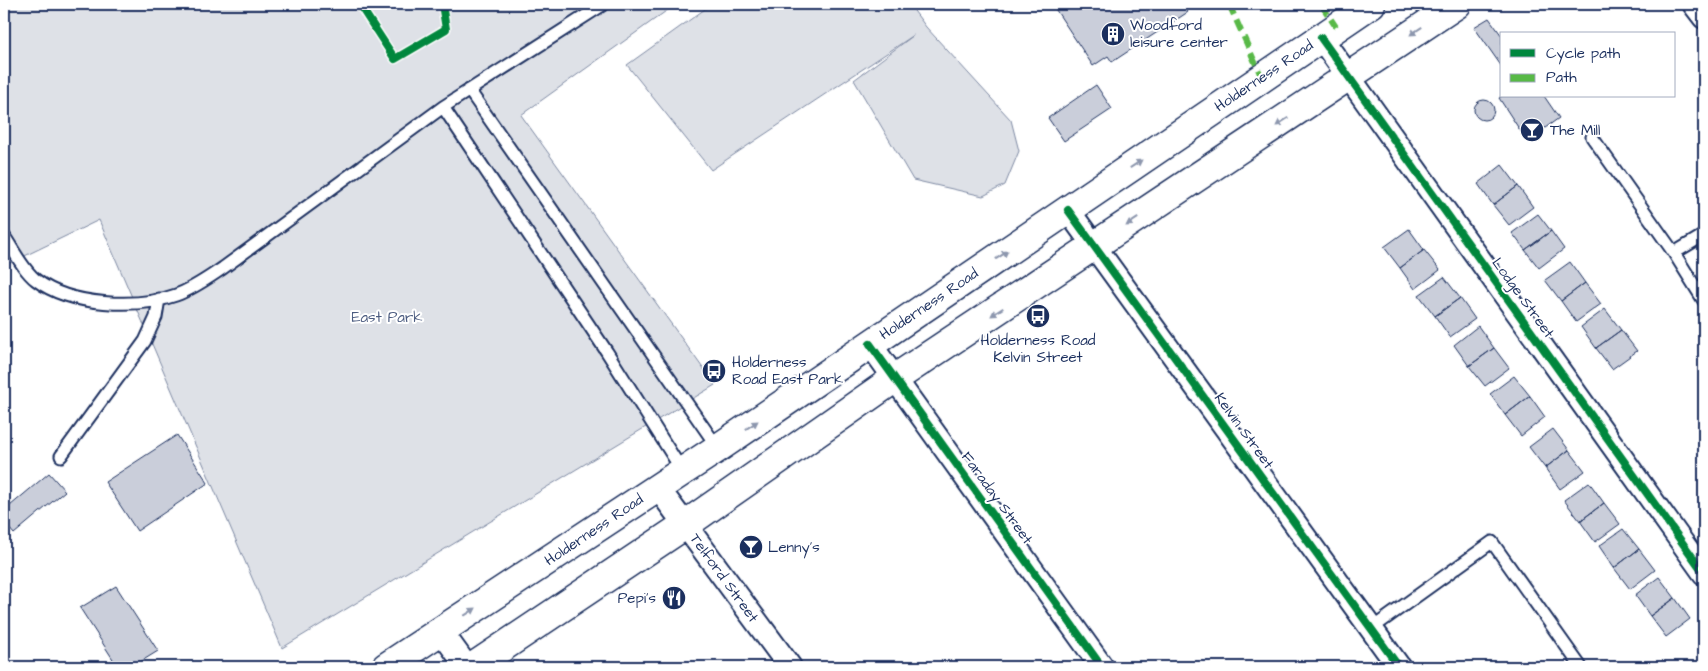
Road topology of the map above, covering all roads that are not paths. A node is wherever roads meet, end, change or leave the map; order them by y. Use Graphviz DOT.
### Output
graph roads {
  1 [pos="604,4"];
  2 [pos="1371,4"];
  3 [pos="1457,4"];
  4 [pos="1694,4"];
  5 [pos="1704,17"];
  6 [pos="1321,38"];
  7 [pos="1348,77"];
  8 [pos="470,90"];
  9 [pos="442,107"];
  10 [pos="1592,137"];
  11 [pos="1068,210"];
  12 [pos="1704,235"];
  13 [pos="4,236"];
  14 [pos="1094,247"];
  15 [pos="1674,253"];
  16 [pos="159,299"];
  17 [pos="1704,301"];
  18 [pos="870,344"];
  19 [pos="894,379"];
  20 [pos="718,448"];
  21 [pos="62,456"];
  22 [pos="683,472"];
  23 [pos="658,488"];
  24 [pos="685,525"];
  25 [pos="1704,573"];
  26 [pos="1371,629"];
  27 [pos="441,631"];
  28 [pos="386,667"];
  29 [pos="467,667"];
  30 [pos="473,667"];
  31 [pos="790,667"];
  32 [pos="1102,667"];
  33 [pos="1399,667"];
  34 [pos="1581,667"];
  1 -- 8 [label="lane"];
  2 -- 6 [label="highway, Holderness Road"];
  3 -- 7 [label="highway, one-way"];
  4 -- 5 [label="street"];
  6 -- 7 [label="street, Lodge Street"];
  11 -- 6 [label="highway, Holderness Road, one-way"];
  7 -- 14 [label="highway, one-way"];
  7 -- 25 [label="street, Lodge Street"];
  8 -- 9 [label="lane"];
  8 -- 20 [label="lane"];
  9 -- 16 [label="lane"];
  9 -- 22 [label="lane"];
  10 -- 15 [label="lane"];
  11 -- 14 [label="street, Kelvin Street"];
  18 -- 11 [label="highway, Holderness Road, one-way"];
  12 -- 15 [label="lane"];
  13 -- 16 [label="lane"];
  14 -- 19 [label="highway, one-way"];
  14 -- 26 [label="street, Kelvin Street"];
  15 -- 17 [label="lane"];
  16 -- 21 [label="lane"];
  18 -- 19 [label="street, Faraday Street"];
  20 -- 18 [label="highway, Holderness Road, one-way"];
  19 -- 24 [label="highway"];
  19 -- 32 [label="street, Faraday Street"];
  20 -- 22 [label="highway, Holderness Road"];
  22 -- 23 [label="highway, Holderness Road"];
  23 -- 24 [label="street, Telford Street"];
  27 -- 23 [label="highway, Holderness Road, one-way"];
  24 -- 30 [label="highway"];
  24 -- 31 [label="street, Telford Street"];
  26 -- 33 [label="street, Kelvin Street"];
  26 -- 34 [label="lane"];
  27 -- 28 [label="highway, Holderness Road"];
  27 -- 29 [label="street"];
}
